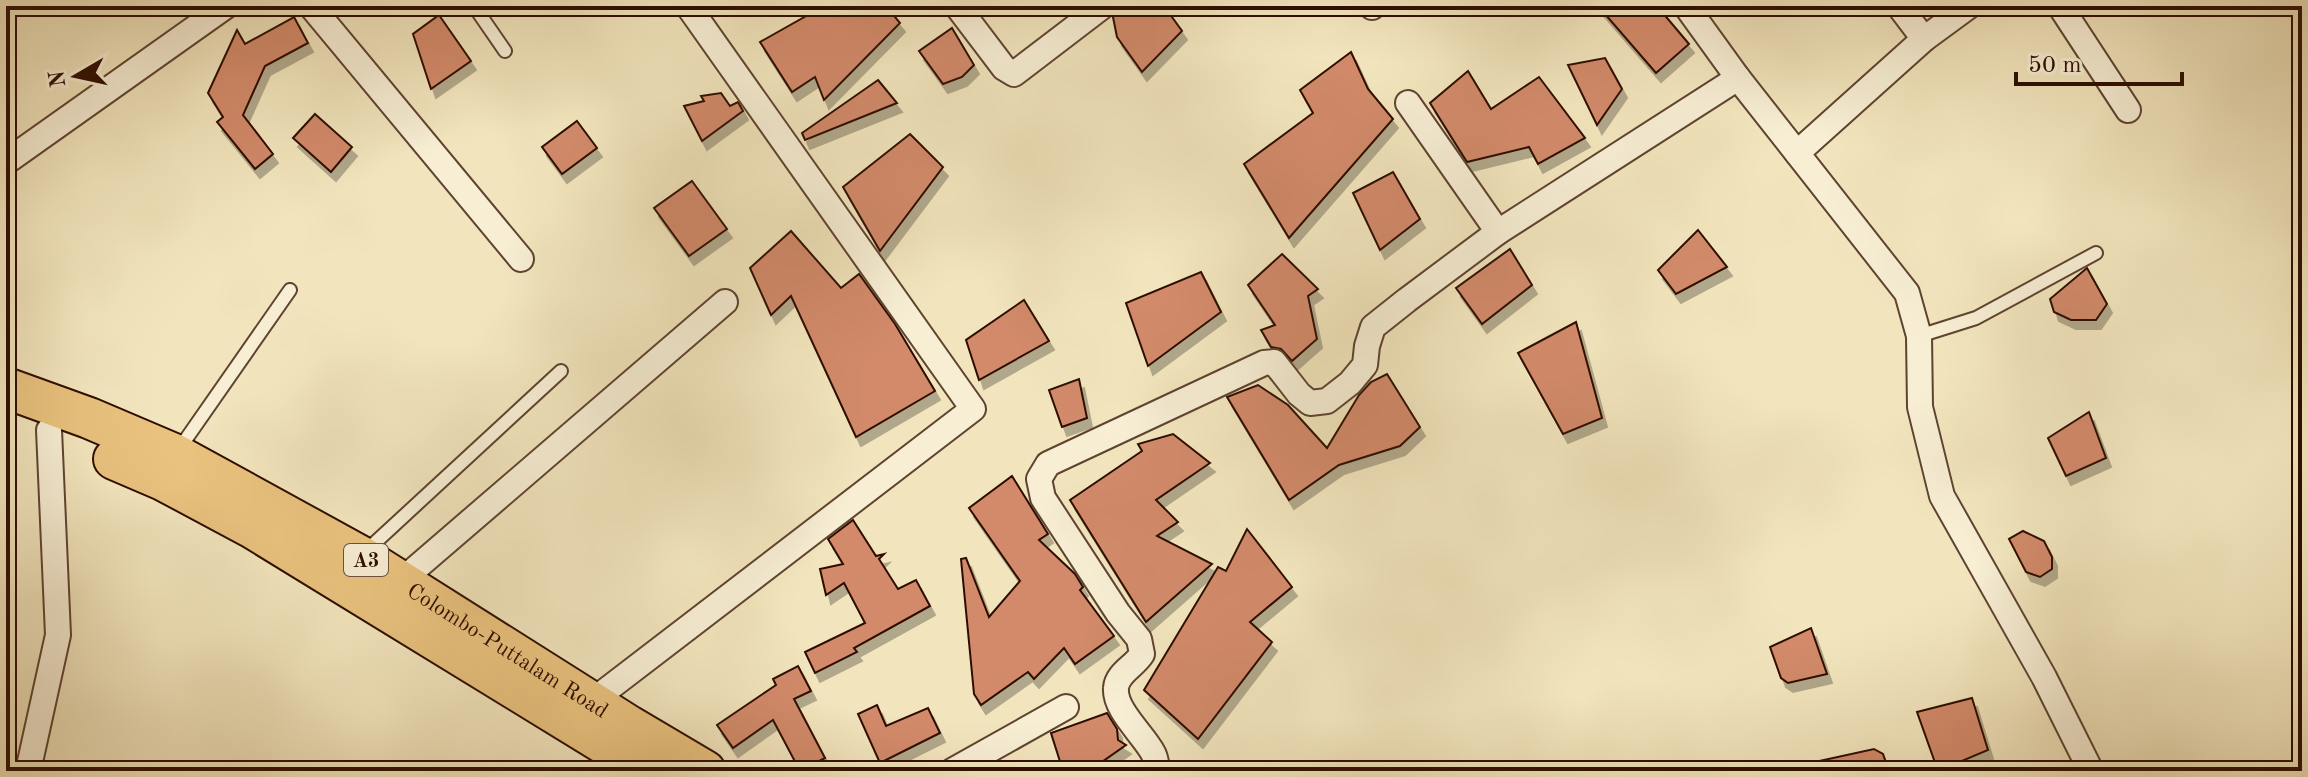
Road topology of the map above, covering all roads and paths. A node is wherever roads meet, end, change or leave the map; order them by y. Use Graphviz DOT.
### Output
graph roads {
  1 [pos="226,6"];
  2 [pos="311,6"];
  3 [pos="474,6"];
  4 [pos="688,6"];
  5 [pos="957,6"];
  6 [pos="1103,6"];
  7 [pos="1686,6"];
  8 [pos="1899,6"];
  9 [pos="1969,6"];
  10 [pos="2060,6"];
  11 [pos="1924,39"];
  12 [pos="505,51"];
  13 [pos="1738,78"];
  14 [pos="1408,103"];
  15 [pos="2128,110"];
  16 [pos="1797,153"];
  17 [pos="6,162"];
  18 [pos="1498,232"];
  19 [pos="2096,253"];
  20 [pos="521,259"];
  21 [pos="290,290"];
  22 [pos="725,302"];
  23 [pos="1919,336"];
  24 [pos="561,371"];
  25 [pos="6,388"];
  26 [pos="6,416"];
  27 [pos="49,430"];
  28 [pos="176,455"];
  29 [pos="360,556"];
  30 [pos="401,581"];
  31 [pos="591,702"];
  32 [pos="1066,707"];
  33 [pos="28,771"];
  34 [pos="649,771"];
  35 [pos="705,771"];
  36 [pos="952,771"];
  37 [pos="1158,771"];
  38 [pos="2091,771"];
  1 -- 17 [label="street"];
  2 -- 20 [label="street"];
  3 -- 12 [label="lane"];
  4 -- 31 [label="street"];
  5 -- 6 [label="street"];
  7 -- 13 [label="street"];
  8 -- 11 [label="street"];
  9 -- 11 [label="street"];
  10 -- 15 [label="street"];
  11 -- 16 [label="street"];
  13 -- 16 [label="street"];
  13 -- 18 [label="street"];
  14 -- 18 [label="street"];
  16 -- 23 [label="street"];
  18 -- 37 [label="street"];
  19 -- 23 [label="lane"];
  21 -- 28 [label="lane"];
  22 -- 30 [label="street"];
  23 -- 38 [label="street"];
  24 -- 29 [label="lane"];
  25 -- 28 [label="highway, Colombo-Puttalam Road / A3"];
  26 -- 27 [label="highway, Colombo-Puttalam Road / A3"];
  27 -- 33 [label="street"];
  27 -- 34 [label="highway, Colombo-Puttalam Road / A3"];
  28 -- 29 [label="highway, Colombo-Puttalam Road / A3"];
  29 -- 30 [label="highway, Colombo-Puttalam Road / A3"];
  30 -- 31 [label="highway, Colombo-Puttalam Road / A3"];
  31 -- 35 [label="highway, Colombo-Puttalam Road / A3"];
  32 -- 36 [label="street"];
}
